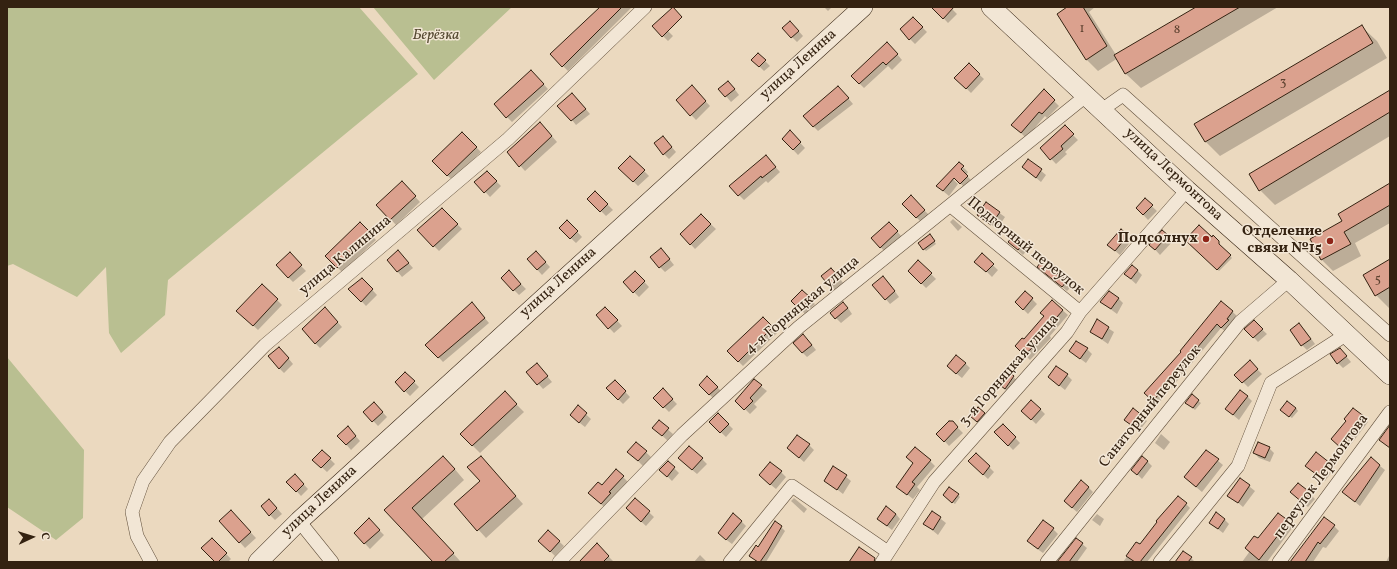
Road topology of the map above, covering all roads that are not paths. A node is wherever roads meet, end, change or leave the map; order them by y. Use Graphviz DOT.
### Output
graph roads {
  1 [pos="645,7"];
  2 [pos="863,7"];
  3 [pos="991,7"];
  4 [pos="1087,95"];
  5 [pos="1103,109"];
  6 [pos="1187,190"];
  7 [pos="950,206"];
  8 [pos="1288,280"];
  9 [pos="1080,312"];
  10 [pos="1347,334"];
  11 [pos="1390,335"];
  12 [pos="1390,375"];
  13 [pos="1390,412"];
  14 [pos="299,521"];
  15 [pos="885,557"];
  16 [pos="151,562"];
  17 [pos="258,562"];
  18 [pos="332,562"];
  19 [pos="559,562"];
  20 [pos="730,562"];
  21 [pos="1047,562"];
  22 [pos="1160,562"];
  23 [pos="1279,562"];
  1 -- 16 [label="street, улица Калинина"];
  2 -- 14 [label="main road, улица Ленина"];
  3 -- 4 [label="main road, улица Лермонтова"];
  4 -- 5 [label="main road, улица Лермонтова"];
  4 -- 7 [label="street, 4-я Горняцкая улица"];
  5 -- 6 [label="main road, улица Лермонтова"];
  5 -- 11 [label="street"];
  6 -- 8 [label="main road, улица Лермонтова"];
  6 -- 9 [label="street, 3-я Горняцкая улица"];
  7 -- 9 [label="street, Подгорный переулок"];
  7 -- 19 [label="street, 4-я Горняцкая улица"];
  8 -- 10 [label="main road, улица Лермонтова"];
  8 -- 21 [label="street, Санаторный переулок"];
  9 -- 15 [label="street, 3-я Горняцкая улица"];
  10 -- 12 [label="main road, улица Лермонтова"];
  10 -- 22 [label="street"];
  13 -- 23 [label="street, переулок Лермонтова"];
  14 -- 17 [label="main road, улица Ленина"];
  14 -- 18 [label="street"];
  15 -- 20 [label="street"];
}
